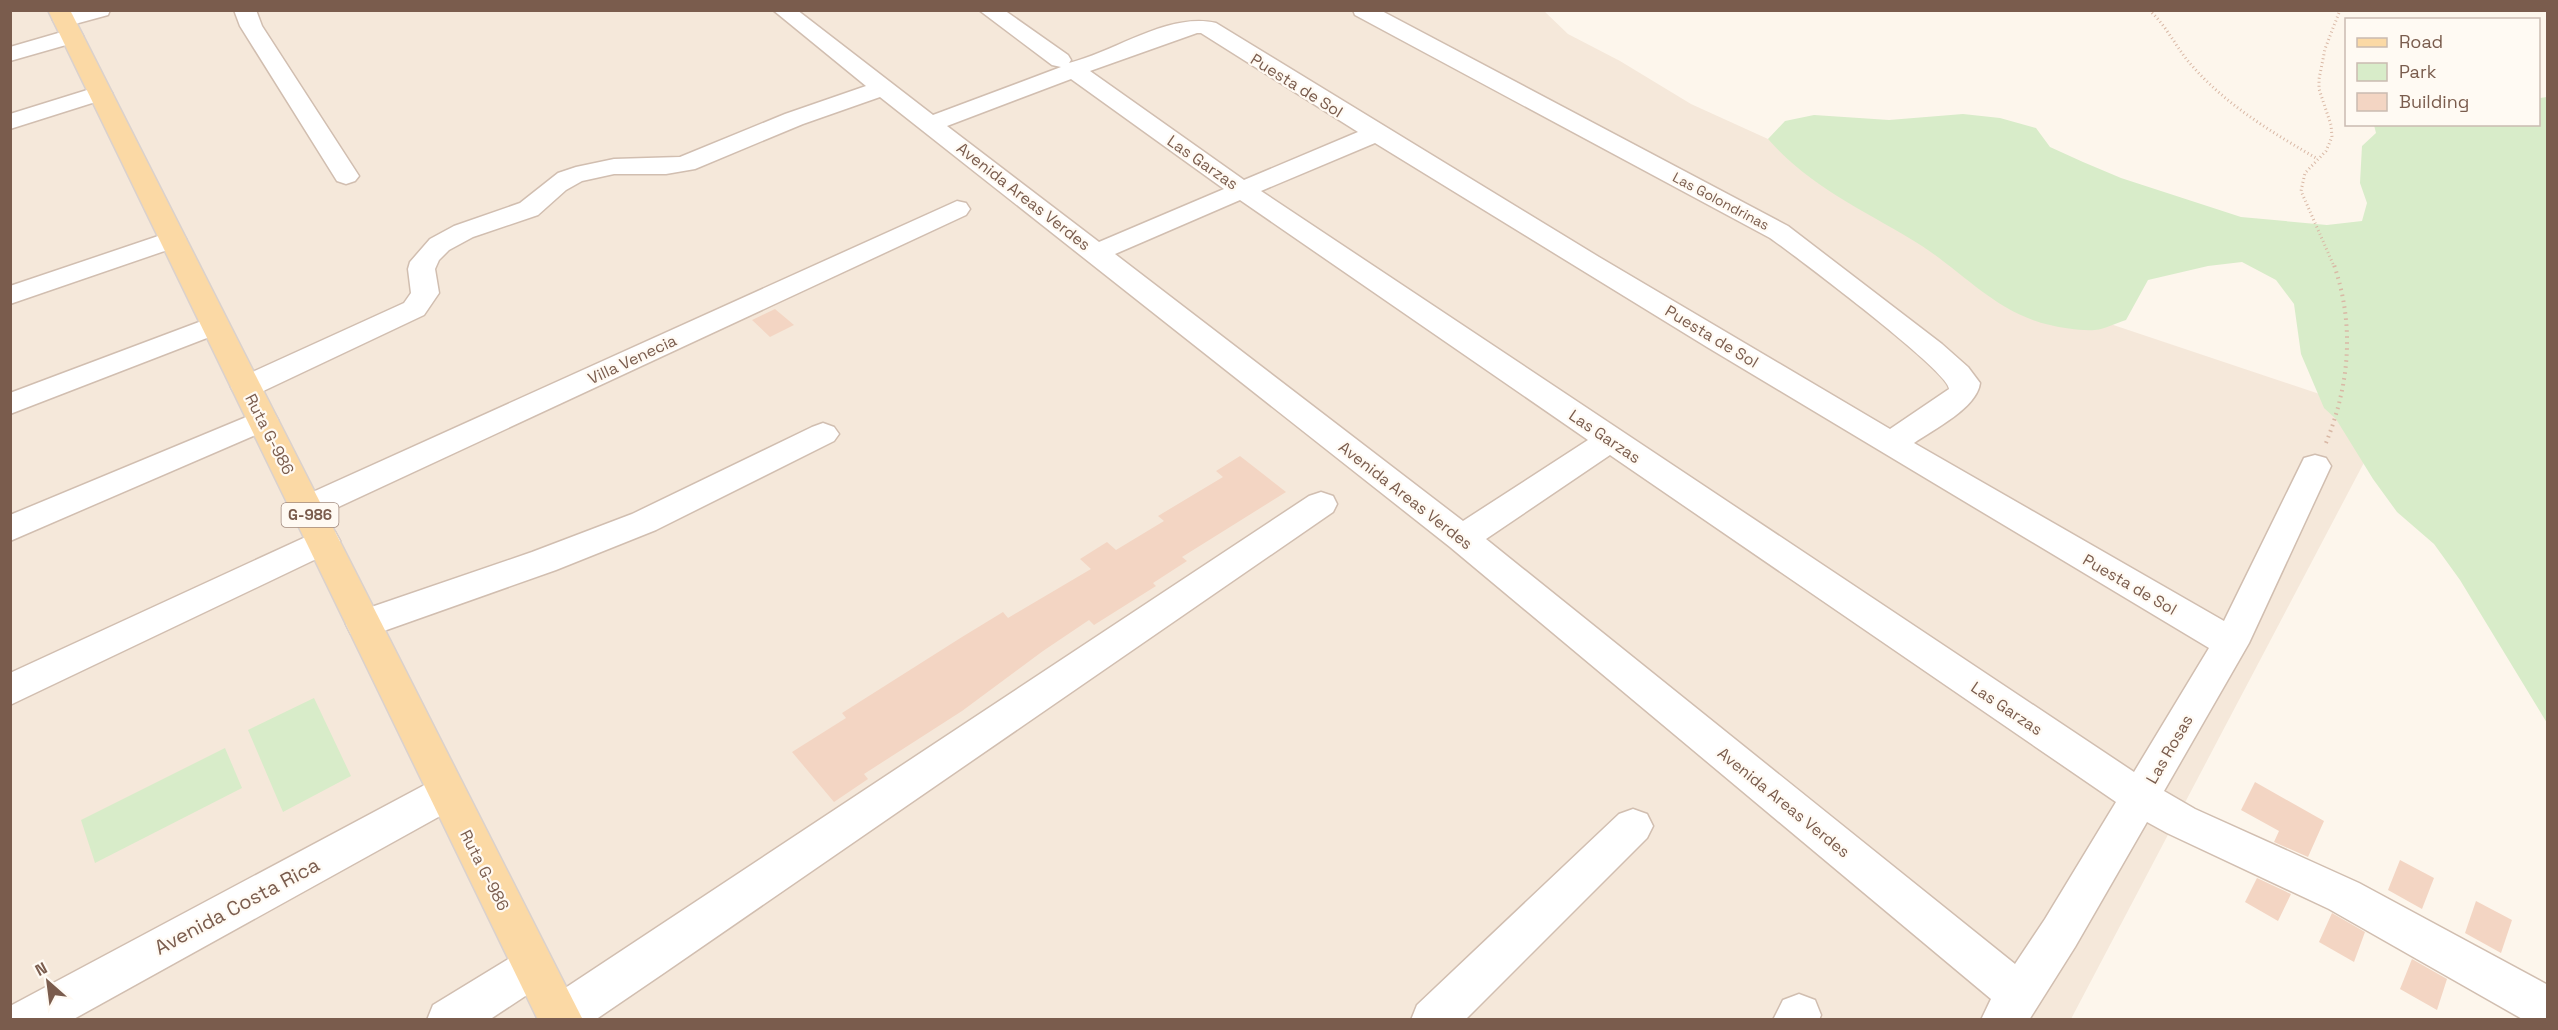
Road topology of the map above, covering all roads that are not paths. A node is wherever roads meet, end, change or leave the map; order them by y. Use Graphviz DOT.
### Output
graph roads {
  1 [pos="100,10"];
  2 [pos="245,10"];
  3 [pos="783,10"];
  4 [pos="989,10"];
  5 [pos="1363,10"];
  6 [pos="1191,16"];
  7 [pos="65,22"];
  8 [pos="10,54"];
  9 [pos="1066,65"];
  10 [pos="884,88"];
  11 [pos="100,93"];
  12 [pos="10,122"];
  13 [pos="930,124"];
  14 [pos="1374,134"];
  15 [pos="346,176"];
  16 [pos="1242,190"];
  17 [pos="957,209"];
  18 [pos="173,239"];
  19 [pos="1097,252"];
  20 [pos="10,296"];
  21 [pos="215,325"];
  22 [pos="246,387"];
  23 [pos="10,404"];
  24 [pos="263,420"];
  25 [pos="823,434"];
  26 [pos="1610,440"];
  27 [pos="1891,443"];
  28 [pos="2315,466"];
  29 [pos="1321,504"];
  30 [pos="307,508"];
  31 [pos="10,529"];
  32 [pos="1462,538"];
  33 [pos="323,541"];
  34 [pos="364,624"];
  35 [pos="2231,643"];
  36 [pos="10,690"];
  37 [pos="446,793"];
  38 [pos="2141,798"];
  39 [pos="1633,826"];
  40 [pos="533,967"];
  41 [pos="2011,1007"];
  42 [pos="2547,1009"];
  43 [pos="560,1018"];
  44 [pos="28,1020"];
  45 [pos="449,1020"];
  46 [pos="1433,1020"];
  1 -- 7 [label="street"];
  2 -- 15 [label="street"];
  3 -- 10 [label="street, Avenida Areas Verdes"];
  4 -- 9 [label="street, Las Garzas"];
  5 -- 27 [label="street, Las Golondrinas"];
  6 -- 9 [label="street"];
  6 -- 14 [label="street, Puesta de Sol"];
  7 -- 8 [label="street"];
  7 -- 11 [label="main road, Ruta G-986 / G-986"];
  9 -- 13 [label="street"];
  9 -- 16 [label="street, Las Garzas"];
  10 -- 13 [label="street, Avenida Areas Verdes"];
  10 -- 22 [label="street"];
  11 -- 12 [label="street"];
  11 -- 18 [label="main road, Ruta G-986 / G-986"];
  13 -- 19 [label="street, Avenida Areas Verdes"];
  14 -- 16 [label="street"];
  14 -- 27 [label="street, Puesta de Sol"];
  16 -- 19 [label="street"];
  16 -- 26 [label="street, Las Garzas"];
  17 -- 30 [label="street, Villa Venecia"];
  18 -- 20 [label="street"];
  18 -- 21 [label="main road, Ruta G-986 / G-986"];
  19 -- 32 [label="street, Avenida Areas Verdes"];
  21 -- 22 [label="main road, Ruta G-986 / G-986"];
  21 -- 23 [label="street"];
  22 -- 24 [label="main road, Ruta G-986 / G-986"];
  24 -- 30 [label="main road, Ruta G-986 / G-986"];
  24 -- 31 [label="street"];
  25 -- 34 [label="street"];
  26 -- 32 [label="street"];
  26 -- 38 [label="street, Las Garzas"];
  27 -- 35 [label="street, Puesta de Sol"];
  28 -- 35 [label="street, Las Rosas"];
  29 -- 43 [label="street"];
  30 -- 33 [label="main road, Ruta G-986 / G-986"];
  32 -- 41 [label="street, Avenida Areas Verdes"];
  33 -- 34 [label="main road, Ruta G-986 / G-986"];
  33 -- 36 [label="street"];
  34 -- 37 [label="main road, Ruta G-986 / G-986"];
  35 -- 38 [label="street, Las Rosas"];
  37 -- 40 [label="main road, Ruta G-986 / G-986"];
  37 -- 44 [label="street, Avenida Costa Rica"];
  38 -- 41 [label="street, Las Rosas"];
  38 -- 42 [label="street, Las Garzas"];
  39 -- 46 [label="street"];
  40 -- 43 [label="main road, Ruta G-986 / G-986"];
  40 -- 45 [label="street"];
}
